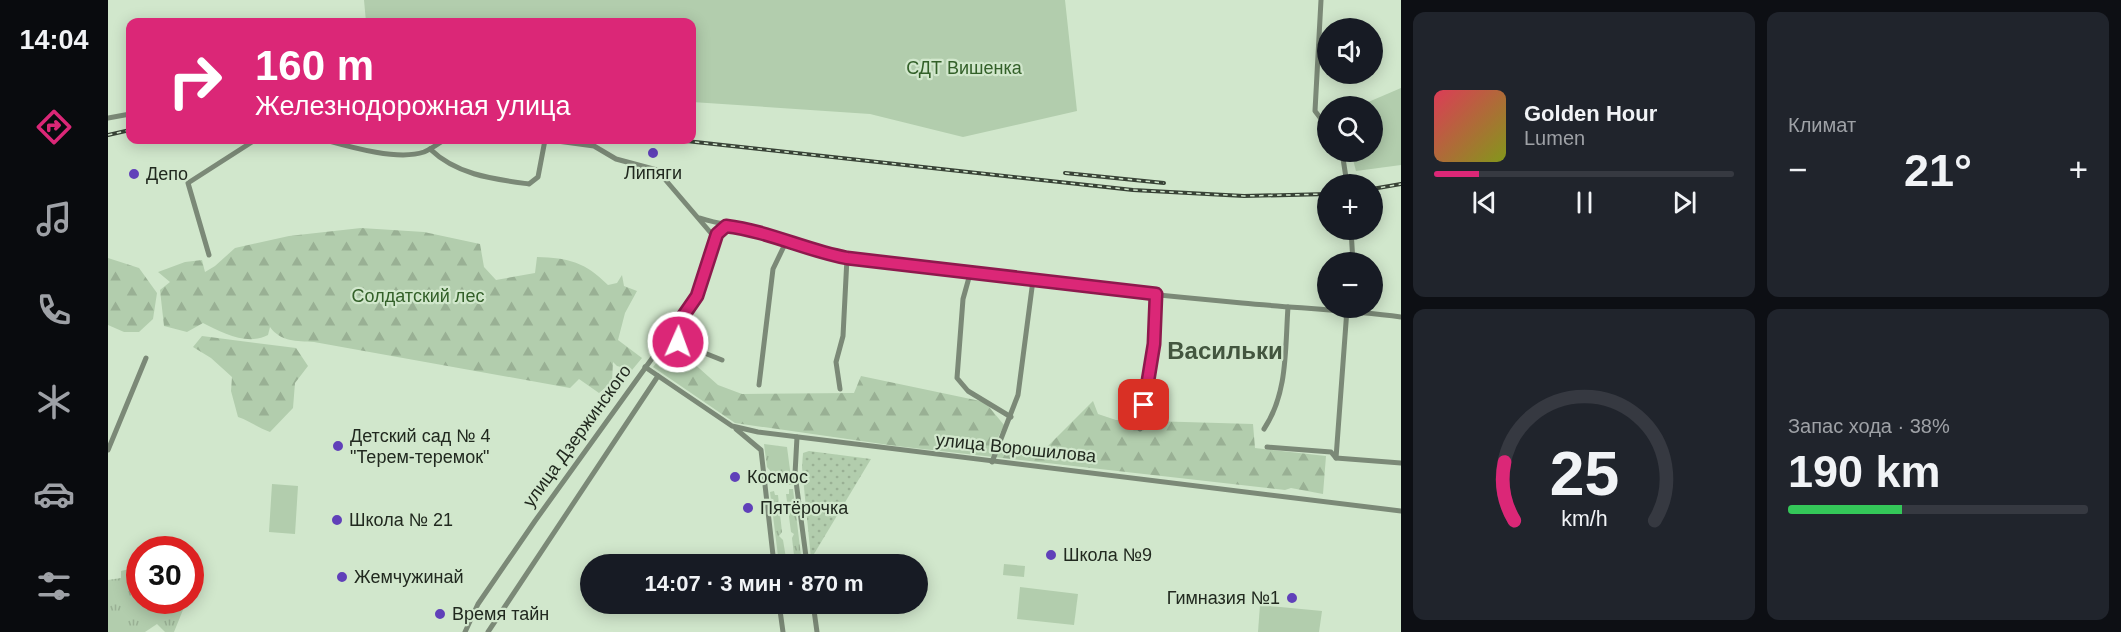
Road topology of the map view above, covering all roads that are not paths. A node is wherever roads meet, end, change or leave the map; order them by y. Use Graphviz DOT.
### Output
graph roads {
  1 [pos="1321,0"];
  2 [pos="1317,114"];
  3 [pos="126,115"];
  4 [pos="108,118"];
  5 [pos="249,144"];
  6 [pos="342,144"];
  7 [pos="438,144"];
  8 [pos="544,144"];
  9 [pos="579,144"];
  10 [pos="430,149"];
  11 [pos="700,218"];
  12 [pos="726,226"];
  13 [pos="716,238"];
  14 [pos="786,242"];
  15 [pos="209,255"];
  16 [pos="847,258"];
  17 [pos="970,273"];
  18 [pos="1033,280"];
  19 [pos="1156,294"];
  20 [pos="1288,307"];
  21 [pos="1317,308"];
  22 [pos="1383,314"];
  23 [pos="1401,317"];
  24 [pos="1346,318"];
  25 [pos="668,338"];
  26 [pos="146,358"];
  27 [pos="722,360"];
  28 [pos="645,367"];
  29 [pos="658,376"];
  30 [pos="759,385"];
  31 [pos="840,389"];
  32 [pos="1011,417"];
  33 [pos="732,426"];
  34 [pos="1140,429"];
  35 [pos="1264,429"];
  36 [pos="797,437"];
  37 [pos="1267,447"];
  38 [pos="108,450"];
  39 [pos="1336,458"];
  40 [pos="992,462"];
  41 [pos="1401,463"];
  42 [pos="1401,511"];
  43 [pos="773,554"];
  44 [pos="806,554"];
  45 [pos="781,614"];
  46 [pos="815,614"];
  47 [pos="465,632"];
  48 [pos="488,632"];
  49 [pos="783,632"];
  50 [pos="817,632"];
  1 -- 2 [label="street"];
  3 -- 4 [label="street"];
  5 -- 15 [label="street"];
  6 -- 10 [label="street"];
  7 -- 10 [label="street"];
  8 -- 10 [label="street"];
  9 -- 11 [label="street"];
  11 -- 12 [label="street"];
  11 -- 13 [label="street"];
  12 -- 13 [label="street, улица Дзержинского"];
  12 -- 14 [label="street"];
  13 -- 25 [label="street, улица Дзержинского"];
  14 -- 16 [label="street"];
  14 -- 30 [label="street"];
  16 -- 17 [label="street"];
  16 -- 31 [label="street"];
  17 -- 18 [label="street"];
  17 -- 32 [label="street"];
  18 -- 19 [label="street"];
  18 -- 32 [label="street"];
  19 -- 20 [label="street"];
  19 -- 34 [label="street"];
  20 -- 21 [label="street"];
  20 -- 35 [label="street"];
  22 -- 23 [label="street"];
  24 -- 39 [label="street"];
  25 -- 27 [label="street"];
  25 -- 28 [label="street, улица Дзержинского"];
  26 -- 38 [label="street"];
  28 -- 29 [label="street, улица Ворошилова"];
  28 -- 47 [label="street, улица Дзержинского"];
  29 -- 33 [label="street, улица Ворошилова"];
  29 -- 48 [label="street, улица Дзержинского"];
  32 -- 40 [label="street"];
  33 -- 36 [label="street, улица Ворошилова"];
  33 -- 43 [label="street"];
  36 -- 40 [label="street, улица Ворошилова"];
  36 -- 44 [label="street"];
  37 -- 39 [label="street"];
  39 -- 41 [label="street"];
  40 -- 42 [label="street, улица Ворошилова"];
  45 -- 49 [label="street"];
  46 -- 50 [label="street"];
}
